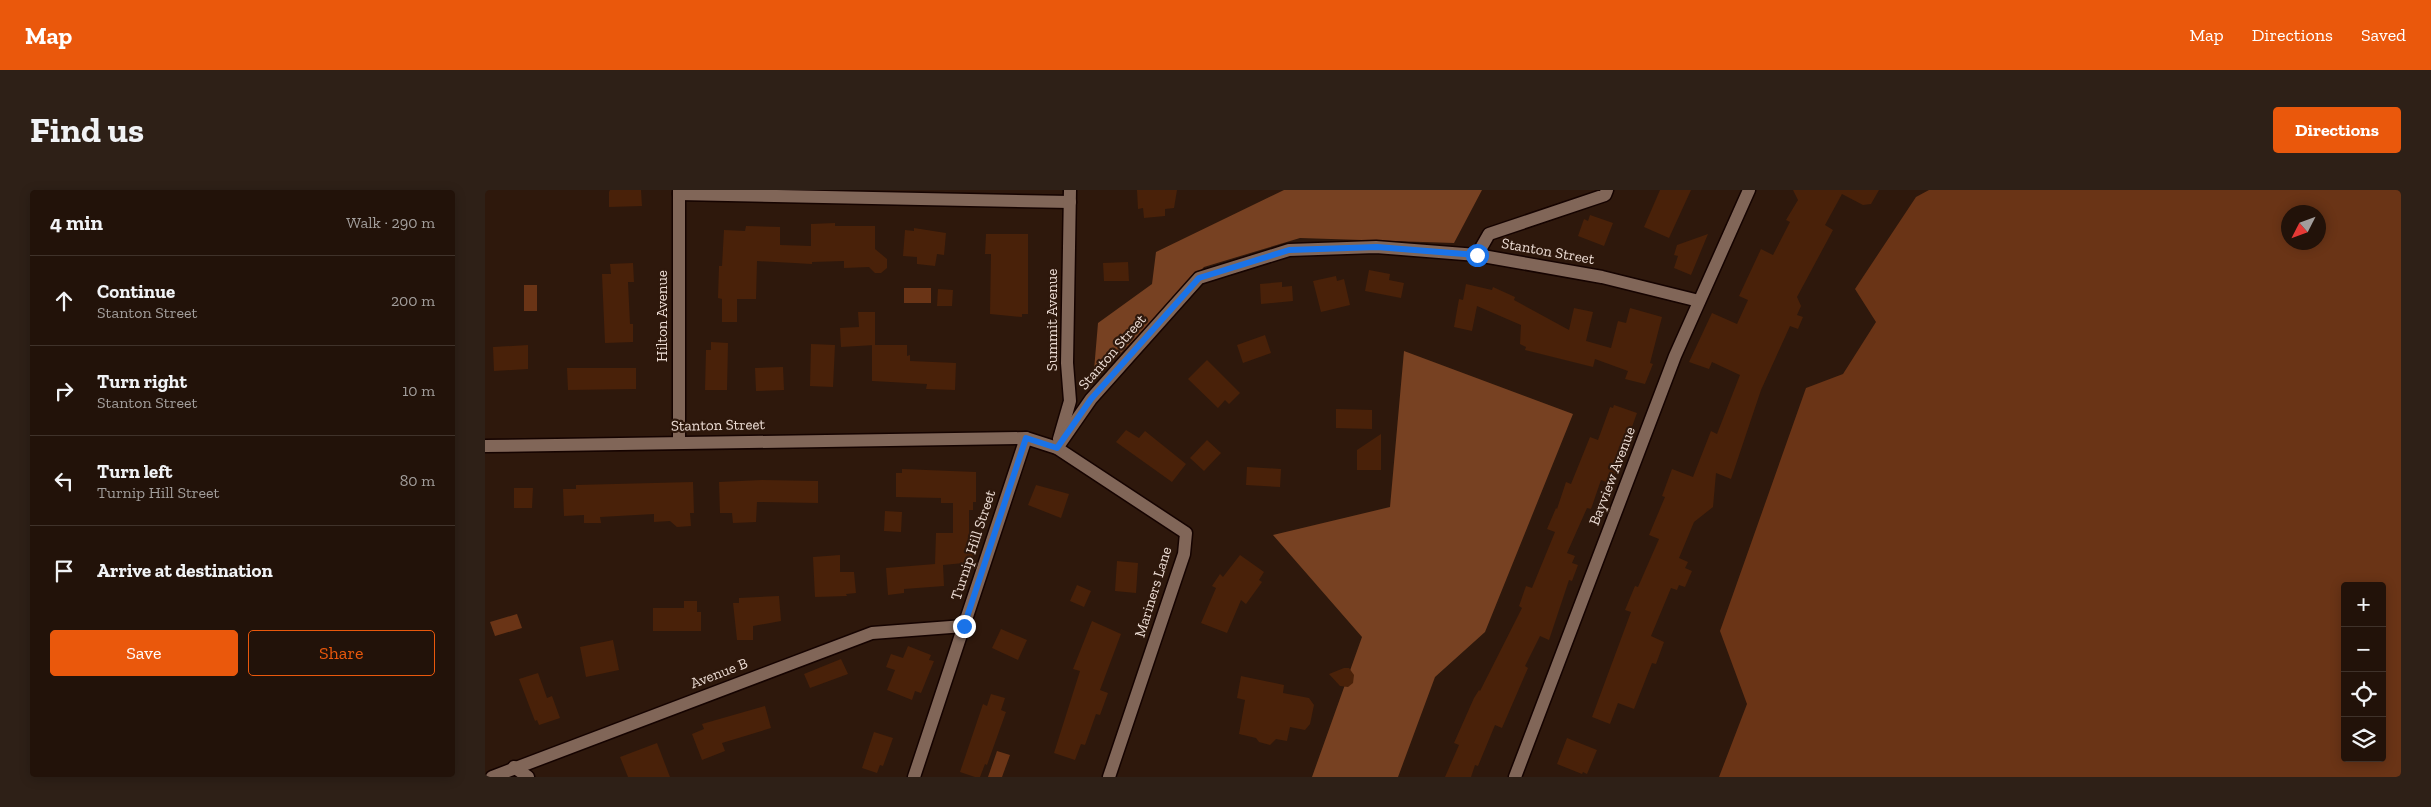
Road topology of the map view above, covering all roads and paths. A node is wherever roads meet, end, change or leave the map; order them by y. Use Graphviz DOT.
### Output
graph roads {
  1 [pos="1607,190"];
  2 [pos="1749,190"];
  3 [pos="679,192"];
  4 [pos="1070,196"];
  5 [pos="1477,255"];
  6 [pos="1699,301"];
  7 [pos="1026,438"];
  8 [pos="679,442"];
  9 [pos="485,446"];
  10 [pos="1057,448"];
  11 [pos="964,626"];
  12 [pos="514,767"];
  13 [pos="492,777"];
  14 [pos="529,777"];
  15 [pos="914,777"];
  16 [pos="1109,777"];
  17 [pos="1515,777"];
  1 -- 5 [label="street"];
  2 -- 6 [label="street, Bayview Avenue"];
  3 -- 4 [label="street"];
  3 -- 8 [label="street, Hilton Avenue"];
  4 -- 10 [label="street, Summit Avenue"];
  5 -- 6 [label="street, Stanton Street"];
  5 -- 10 [label="street, Stanton Street"];
  6 -- 17 [label="street, Bayview Avenue"];
  7 -- 8 [label="street, Stanton Street"];
  7 -- 10 [label="street, Stanton Street"];
  7 -- 11 [label="street, Turnip Hill Street"];
  8 -- 9 [label="street, Stanton Street"];
  10 -- 16 [label="street, Mariners Lane"];
  11 -- 12 [label="street, Avenue B"];
  11 -- 15 [label="street, Turnip Hill Street"];
  12 -- 13 [label="street, Avenue B"];
  12 -- 14 [label="street"];
}
